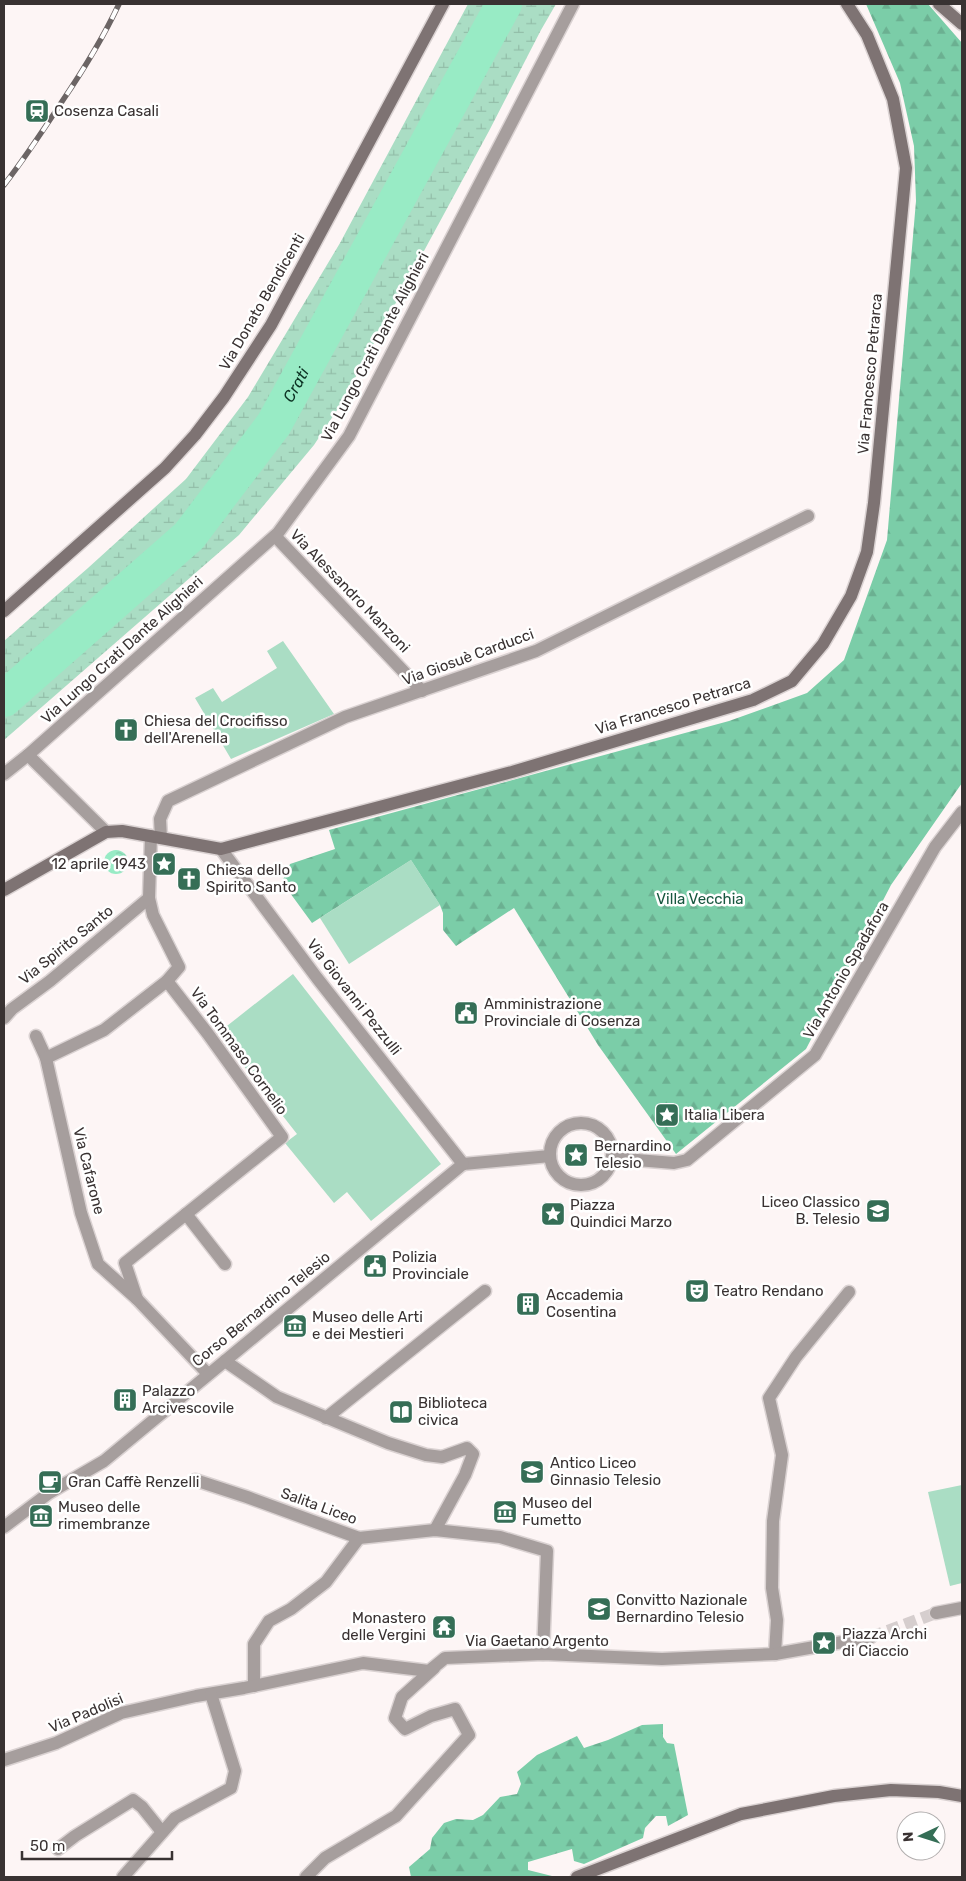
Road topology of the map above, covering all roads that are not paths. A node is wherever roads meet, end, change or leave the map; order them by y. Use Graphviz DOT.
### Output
graph roads {
  1 [pos="443,4"];
  2 [pos="573,4"];
  3 [pos="847,4"];
  4 [pos="939,4"];
  5 [pos="962,24"];
  6 [pos="808,516"];
  7 [pos="275,536"];
  8 [pos="4,611"];
  9 [pos="422,691"];
  10 [pos="28,755"];
  11 [pos="4,774"];
  12 [pos="962,812"];
  13 [pos="106,832"];
  14 [pos="156,837"];
  15 [pos="221,849"];
  16 [pos="4,890"];
  17 [pos="149,898"];
  18 [pos="167,981"];
  19 [pos="4,1018"];
  20 [pos="36,1036"];
  21 [pos="46,1058"];
  22 [pos="550,1156"];
  23 [pos="612,1158"];
  24 [pos="463,1164"];
  25 [pos="186,1214"];
  26 [pos="225,1264"];
  27 [pos="485,1291"];
  28 [pos="849,1292"];
  29 [pos="137,1299"];
  30 [pos="225,1361"];
  31 [pos="208,1374"];
  32 [pos="326,1418"];
  33 [pos="195,1480"];
  34 [pos="4,1526"];
  35 [pos="435,1530"];
  36 [pos="358,1538"];
  37 [pos="962,1608"];
  38 [pos="936,1614"];
  39 [pos="871,1637"];
  40 [pos="543,1654"];
  41 [pos="775,1654"];
  42 [pos="445,1658"];
  43 [pos="254,1686"];
  44 [pos="210,1694"];
  45 [pos="4,1760"];
  46 [pos="962,1796"];
  47 [pos="162,1832"];
  48 [pos="58,1849"];
  49 [pos="123,1877"];
  50 [pos="306,1877"];
  51 [pos="577,1877"];
  1 -- 8 [label="street, Via Donato Bendicenti"];
  2 -- 7 [label="street, Via Lungo Crati Dante Alighieri"];
  3 -- 15 [label="street, Via Francesco Petrarca"];
  4 -- 5 [label="street"];
  6 -- 9 [label="street, Via Giosuè Carducci"];
  7 -- 9 [label="street, Via Alessandro Manzoni"];
  7 -- 10 [label="street, Via Lungo Crati Dante Alighieri"];
  9 -- 14 [label="street, Via Giosuè Carducci"];
  10 -- 11 [label="street, Via Lungo Crati Dante Alighieri"];
  10 -- 13 [label="street"];
  12 -- 23 [label="street, Via Antonio Spadafora"];
  13 -- 14 [label="street"];
  13 -- 16 [label="street"];
  14 -- 15 [label="street"];
  14 -- 17 [label="street"];
  15 -- 24 [label="street, Via Giovanni Pezzulli"];
  17 -- 18 [label="street"];
  17 -- 19 [label="street, Via Spirito Santo"];
  18 -- 21 [label="street"];
  18 -- 25 [label="street, Via Tommaso Cornelio"];
  20 -- 21 [label="street, Via Cafarone"];
  21 -- 29 [label="street, Via Cafarone"];
  22 -- 23 [label="street"];
  22 -- 23 [label="street"];
  22 -- 24 [label="street"];
  24 -- 30 [label="street, Corso Bernardino Telesio"];
  25 -- 26 [label="street"];
  25 -- 29 [label="street, Via Tommaso Cornelio"];
  27 -- 32 [label="street"];
  28 -- 41 [label="street"];
  29 -- 31 [label="street, Via Tommaso Cornelio"];
  30 -- 31 [label="street, Corso Bernardino Telesio"];
  30 -- 32 [label="street"];
  31 -- 34 [label="street, Corso Bernardino Telesio"];
  32 -- 35 [label="street"];
  33 -- 36 [label="street, Salita Liceo"];
  35 -- 36 [label="street, Salita Liceo"];
  35 -- 40 [label="street, Salita Liceo"];
  36 -- 43 [label="street"];
  37 -- 38 [label="street"];
  39 -- 41 [label="street, Via Gaetano Argento"];
  40 -- 41 [label="street, Via Gaetano Argento"];
  40 -- 42 [label="street, Via Gaetano Argento"];
  42 -- 43 [label="street, Via Gaetano Argento"];
  42 -- 50 [label="street"];
  43 -- 44 [label="street, Via Gaetano Argento"];
  44 -- 45 [label="street, Via Padolisi"];
  44 -- 47 [label="street"];
  46 -- 51 [label="street"];
  47 -- 48 [label="street"];
  47 -- 49 [label="street"];
}
